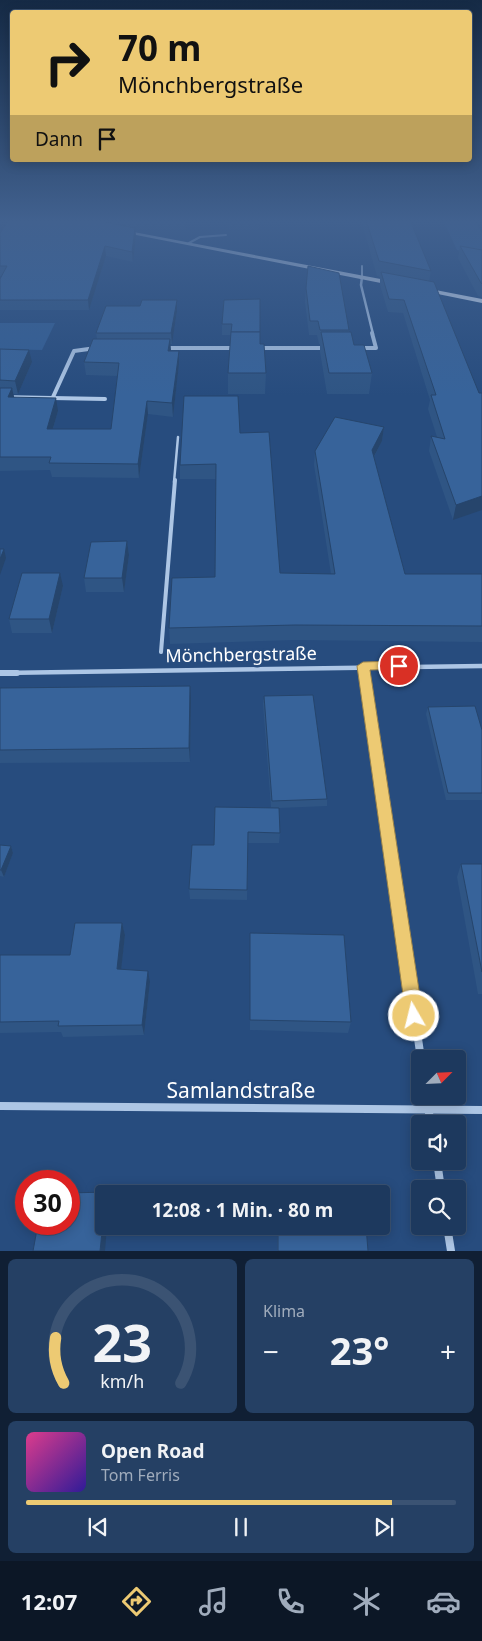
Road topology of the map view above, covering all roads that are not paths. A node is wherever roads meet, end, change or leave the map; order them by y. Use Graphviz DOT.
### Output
graph roads {
  1 [pos="362,278"];
  2 [pos="369,278"];
  3 [pos="400,285"];
  4 [pos="420,289"];
  5 [pos="482,301"];
  6 [pos="101,348"];
  7 [pos="156,348"];
  8 [pos="245,348"];
  9 [pos="254,348"];
  10 [pos="329,348"];
  11 [pos="357,348"];
  12 [pos="0,397"];
  13 [pos="54,397"];
  14 [pos="104,399"];
  15 [pos="178,437"];
  16 [pos="161,652"];
  17 [pos="363,666"];
  18 [pos="482,666"];
  19 [pos="0,673"];
  20 [pos="420,1050"];
  21 [pos="427,1105"];
  22 [pos="0,1106"];
  23 [pos="428,1109"];
  24 [pos="482,1110"];
  25 [pos="429,1115"];
  26 [pos="448,1235"];
  27 [pos="451,1251"];
  1 -- 11 [label="street"];
  2 -- 3 [label="main road"];
  4 -- 5 [label="main road"];
  6 -- 13 [label="street"];
  7 -- 8 [label="street"];
  9 -- 10 [label="street"];
  12 -- 13 [label="street"];
  13 -- 14 [label="street"];
  15 -- 16 [label="lane, Mönchbergstraße"];
  17 -- 18 [label="street, Mönchbergstraße"];
  17 -- 19 [label="street, Mönchbergstraße"];
  17 -- 20 [label="street"];
  21 -- 23 [label="street"];
  22 -- 23 [label="street, Samlandstraße"];
  23 -- 24 [label="street, Samlandstraße"];
  23 -- 25 [label="street"];
  26 -- 27 [label="street"];
}
